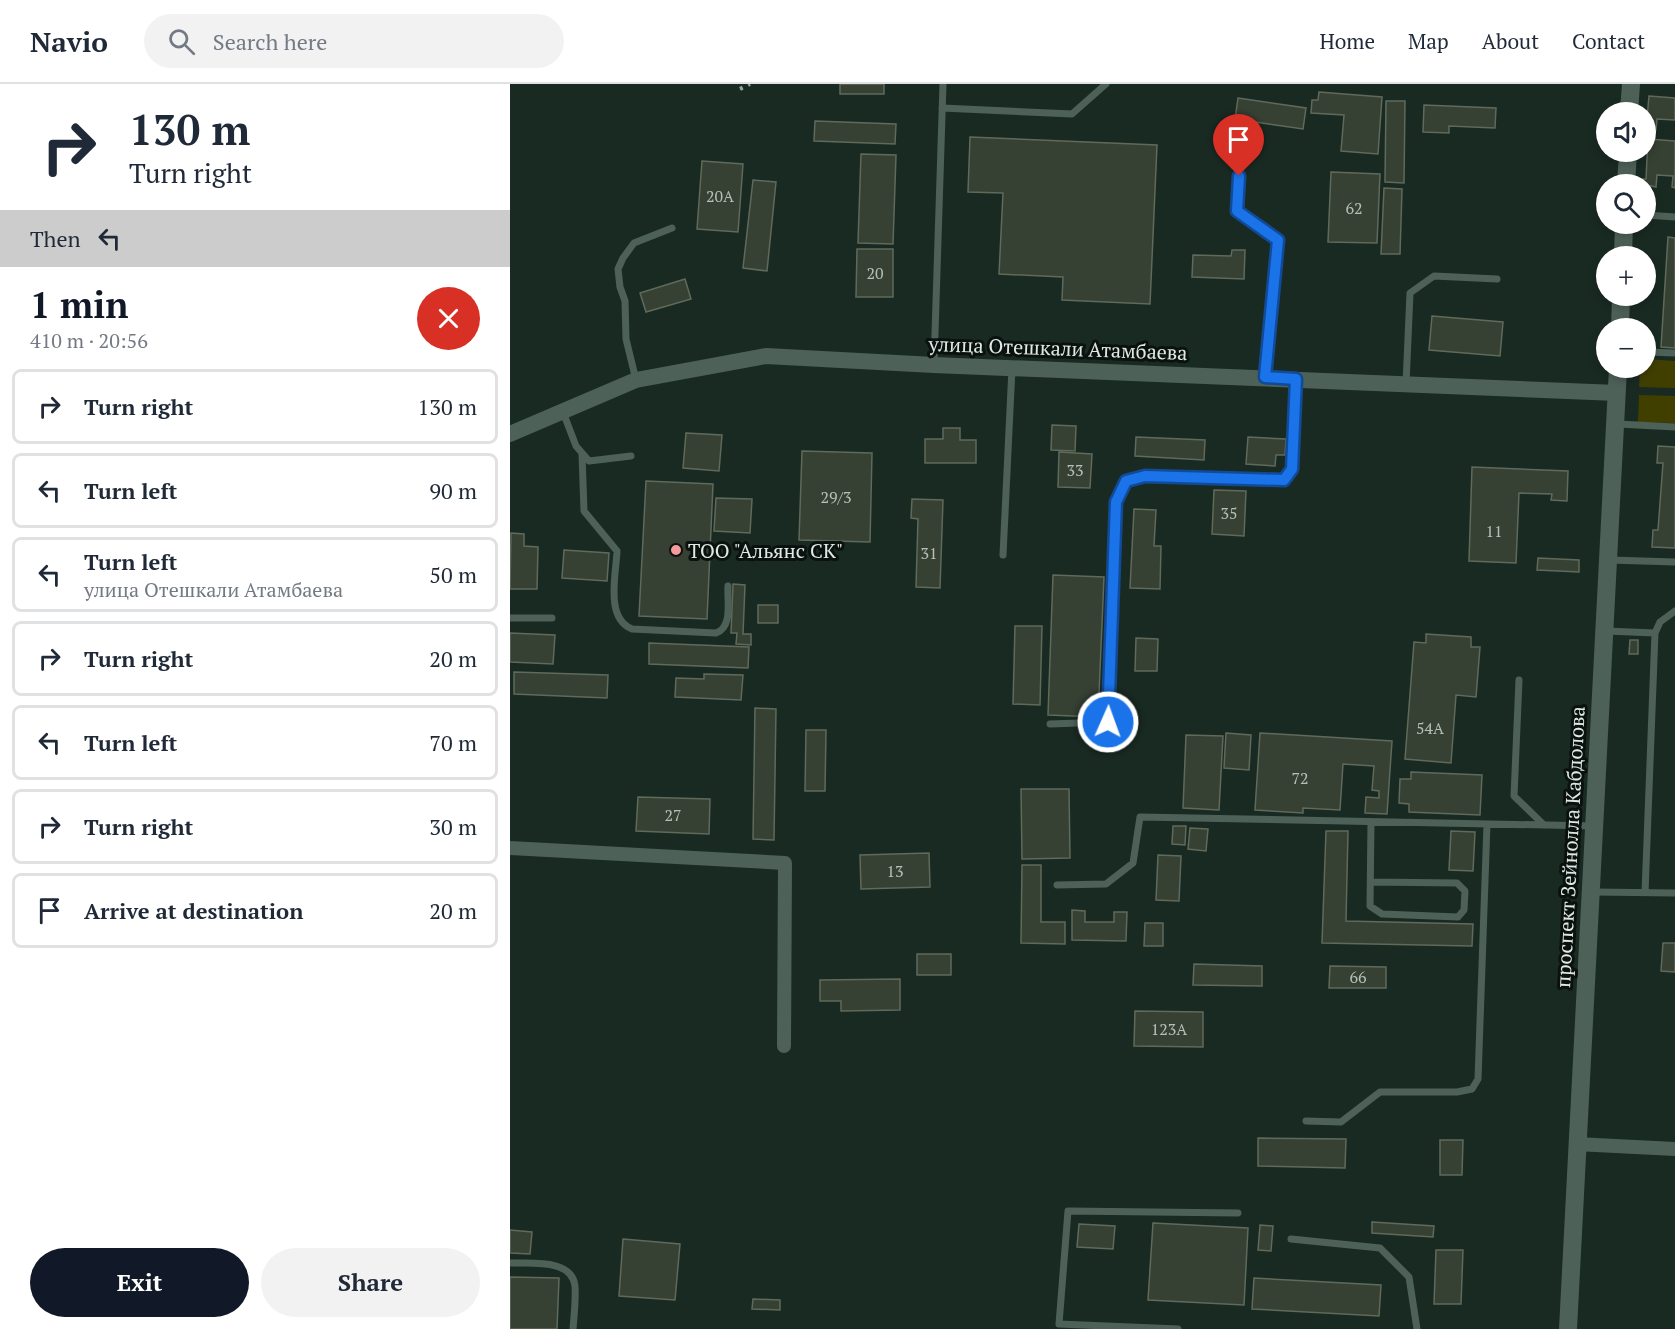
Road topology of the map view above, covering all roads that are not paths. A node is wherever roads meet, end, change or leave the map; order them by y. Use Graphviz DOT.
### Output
graph roads {
  1 [pos="943,84"];
  2 [pos="1106,84"];
  3 [pos="1631,84"];
  4 [pos="1630,102"];
  5 [pos="942,108"];
  6 [pos="1239,159"];
  7 [pos="1656,216"];
  8 [pos="1675,217"];
  9 [pos="672,228"];
  10 [pos="1497,279"];
  11 [pos="1656,353"];
  12 [pos="1675,354"];
  13 [pos="934,365"];
  14 [pos="1012,368"];
  15 [pos="1265,377"];
  16 [pos="1618,378"];
  17 [pos="1296,379"];
  18 [pos="636,380"];
  19 [pos="1406,384"];
  20 [pos="1617,393"];
  21 [pos="563,412"];
  22 [pos="1615,424"];
  23 [pos="1675,427"];
  24 [pos="510,434"];
  25 [pos="582,454"];
  26 [pos="632,456"];
  27 [pos="1003,555"];
  28 [pos="1608,560"];
  29 [pos="1675,562"];
  30 [pos="728,586"];
  31 [pos="1675,611"];
  32 [pos="510,618"];
  33 [pos="552,618"];
  34 [pos="1604,631"];
  35 [pos="1654,633"];
  36 [pos="1519,680"];
  37 [pos="1050,724"];
  38 [pos="1371,822"];
  39 [pos="1487,824"];
  40 [pos="1544,825"];
  41 [pos="1594,826"];
  42 [pos="510,848"];
  43 [pos="1371,882"];
  44 [pos="1057,885"];
  45 [pos="1590,892"];
  46 [pos="1645,893"];
  47 [pos="1675,893"];
  48 [pos="784,1046"];
  49 [pos="1306,1121"];
  50 [pos="1576,1144"];
  51 [pos="1675,1149"];
  52 [pos="1238,1213"];
  53 [pos="1291,1239"];
  54 [pos="510,1263"];
  55 [pos="1057,1326"];
  56 [pos="573,1329"];
  57 [pos="1178,1329"];
  58 [pos="1417,1329"];
  59 [pos="1568,1329"];
  1 -- 5 [label="lane"];
  2 -- 5 [label="lane"];
  3 -- 4 [label="main road"];
  5 -- 13 [label="lane"];
  6 -- 15 [label="lane"];
  7 -- 8 [label="lane"];
  9 -- 18 [label="lane"];
  10 -- 19 [label="lane"];
  11 -- 12 [label="lane"];
  13 -- 14 [label="street, улица Отешкали Атамбаева"];
  13 -- 18 [label="street, улица Отешкали Атамбаева"];
  14 -- 15 [label="street, улица Отешкали Атамбаева"];
  14 -- 27 [label="lane"];
  15 -- 17 [label="street, улица Отешкали Атамбаева"];
  16 -- 20 [label="main road, проспект Зейнолла Кабдолова"];
  17 -- 19 [label="street, улица Отешкали Атамбаева"];
  17 -- 37 [label="lane"];
  18 -- 21 [label="street, улица Отешкали Атамбаева"];
  19 -- 20 [label="street, улица Отешкали Атамбаева"];
  20 -- 22 [label="main road, проспект Зейнолла Кабдолова"];
  21 -- 24 [label="street, улица Отешкали Атамбаева"];
  21 -- 25 [label="lane"];
  22 -- 23 [label="lane"];
  22 -- 28 [label="main road, проспект Зейнолла Кабдолова"];
  25 -- 26 [label="lane"];
  25 -- 30 [label="lane"];
  28 -- 29 [label="lane"];
  28 -- 34 [label="main road, проспект Зейнолла Кабдолова"];
  31 -- 35 [label="lane"];
  32 -- 33 [label="lane"];
  34 -- 35 [label="lane"];
  34 -- 41 [label="main road, проспект Зейнолла Кабдолова"];
  35 -- 46 [label="lane"];
  36 -- 40 [label="lane"];
  38 -- 39 [label="lane"];
  38 -- 43 [label="lane"];
  38 -- 44 [label="lane"];
  39 -- 40 [label="lane"];
  39 -- 49 [label="lane"];
  40 -- 41 [label="lane"];
  41 -- 45 [label="main road, проспект Зейнолла Кабдолова"];
  42 -- 48 [label="street"];
  43 -- 43 [label="lane"];
  45 -- 46 [label="lane"];
  45 -- 50 [label="main road, проспект Зейнолла Кабдолова"];
  46 -- 47 [label="lane"];
  50 -- 51 [label="street"];
  50 -- 59 [label="main road, проспект Зейнолла Кабдолова"];
  52 -- 55 [label="lane"];
  53 -- 58 [label="lane"];
  54 -- 56 [label="lane"];
  55 -- 57 [label="lane"];
}
